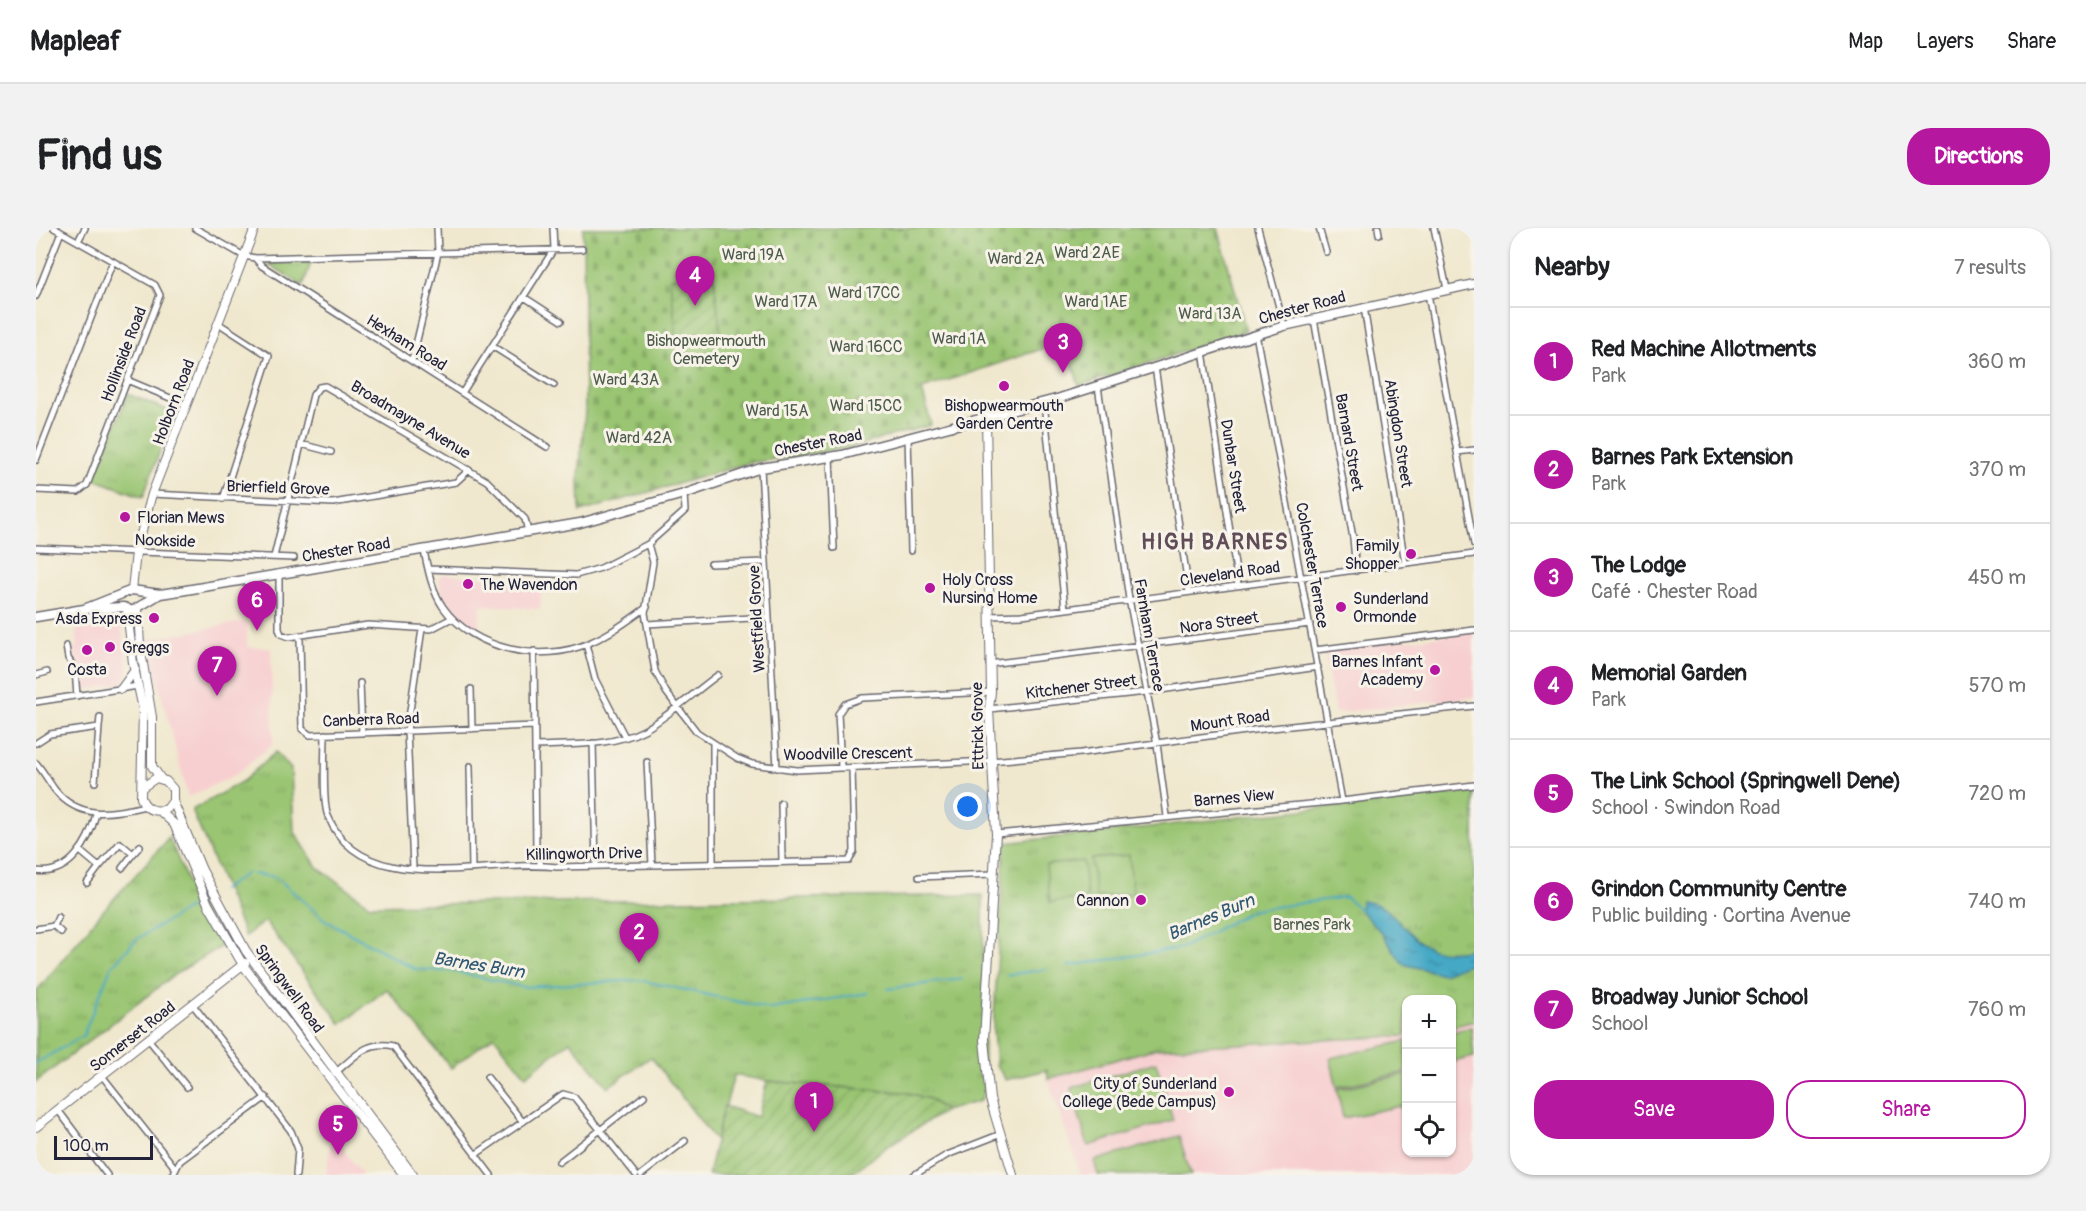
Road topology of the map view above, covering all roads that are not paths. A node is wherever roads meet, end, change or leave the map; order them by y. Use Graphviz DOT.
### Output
graph roads {
  1 [pos="54,228"];
  2 [pos="85,228"];
  3 [pos="195,228"];
  4 [pos="255,228"];
  5 [pos="437,228"];
  6 [pos="553,228"];
  7 [pos="1258,228"];
  8 [pos="1319,228"];
  9 [pos="1434,228"];
  10 [pos="61,232"];
  11 [pos="78,241"];
  12 [pos="554,249"];
  13 [pos="582,249"];
  14 [pos="1326,252"];
  15 [pos="438,253"];
  16 [pos="244,256"];
  17 [pos="255,258"];
  18 [pos="113,261"];
  19 [pos="36,276"];
  20 [pos="43,278"];
  21 [pos="1474,284"];
  22 [pos="1447,288"];
  23 [pos="1427,292"];
  24 [pos="36,296"];
  25 [pos="524,297"];
  26 [pos="1364,307"];
  27 [pos="1314,319"];
  28 [pos="561,321"];
  29 [pos="218,323"];
  30 [pos="1284,326"];
  31 [pos="1256,334"];
  32 [pos="492,346"];
  33 [pos="1203,351"];
  34 [pos="412,361"];
  35 [pos="1155,367"];
  36 [pos="127,380"];
  37 [pos="554,385"];
  38 [pos="1098,386"];
  39 [pos="462,393"];
  40 [pos="1044,402"];
  41 [pos="187,405"];
  42 [pos="986,417"];
  43 [pos="908,437"];
  44 [pos="300,444"];
  45 [pos="547,447"];
  46 [pos="1474,450"];
  47 [pos="331,452"];
  48 [pos="1457,452"];
  49 [pos="830,457"];
  50 [pos="36,460"];
  51 [pos="761,468"];
  52 [pos="469,470"];
  53 [pos="36,490"];
  54 [pos="152,494"];
  55 [pos="288,494"];
  56 [pos="684,494"];
  57 [pos="223,499"];
  58 [pos="277,502"];
  59 [pos="286,503"];
  60 [pos="294,503"];
  61 [pos="283,516"];
  62 [pos="528,534"];
  63 [pos="648,544"];
  64 [pos="1474,544"];
  65 [pos="36,548"];
  66 [pos="834,548"];
  67 [pos="424,551"];
  68 [pos="911,551"];
  69 [pos="136,552"];
  70 [pos="1474,554"];
  71 [pos="274,557"];
  72 [pos="294,558"];
  73 [pos="766,562"];
  74 [pos="1406,563"];
  75 [pos="711,564"];
  76 [pos="428,569"];
  77 [pos="1356,571"];
  78 [pos="279,575"];
  79 [pos="1302,578"];
  80 [pos="1238,585"];
  81 [pos="132,591"];
  82 [pos="1189,592"];
  83 [pos="160,594"];
  84 [pos="1129,599"];
  85 [pos="140,607"];
  86 [pos="647,607"];
  87 [pos="126,608"];
  88 [pos="84,609"];
  89 [pos="1065,609"];
  90 [pos="769,616"];
  91 [pos="989,616"];
  92 [pos="36,617"];
  93 [pos="452,618"];
  94 [pos="647,624"];
  95 [pos="1310,624"];
  96 [pos="422,628"];
  97 [pos="1474,630"];
  98 [pos="300,638"];
  99 [pos="586,645"];
  100 [pos="66,646"];
  101 [pos="1138,647"];
  102 [pos="1315,650"];
  103 [pos="534,651"];
  104 [pos="989,664"];
  105 [pos="1318,667"];
  106 [pos="135,670"];
  107 [pos="47,672"];
  108 [pos="36,675"];
  109 [pos="718,675"];
  110 [pos="360,683"];
  111 [pos="138,686"];
  112 [pos="121,689"];
  113 [pos="471,689"];
  114 [pos="991,692"];
  115 [pos="1147,692"];
  116 [pos="77,696"];
  117 [pos="36,702"];
  118 [pos="676,706"];
  119 [pos="1474,706"];
  120 [pos="989,709"];
  121 [pos="100,717"];
  122 [pos="1329,723"];
  123 [pos="535,726"];
  124 [pos="99,727"];
  125 [pos="472,729"];
  126 [pos="407,731"];
  127 [pos="362,733"];
  128 [pos="325,734"];
  129 [pos="626,737"];
  130 [pos="36,743"];
  131 [pos="593,743"];
  132 [pos="713,743"];
  133 [pos="1157,744"];
  134 [pos="535,746"];
  135 [pos="990,761"];
  136 [pos="648,762"];
  137 [pos="36,764"];
  138 [pos="470,766"];
  139 [pos="841,767"];
  140 [pos="777,768"];
  141 [pos="852,768"];
  142 [pos="160,779"];
  143 [pos="95,782"];
  144 [pos="1474,785"];
  145 [pos="143,787"];
  146 [pos="173,801"];
  147 [pos="1342,801"];
  148 [pos="781,803"];
  149 [pos="145,806"];
  150 [pos="160,811"];
  151 [pos="96,814"];
  152 [pos="1167,816"];
  153 [pos="996,834"];
  154 [pos="140,846"];
  155 [pos="80,851"];
  156 [pos="133,854"];
  157 [pos="782,862"];
  158 [pos="713,864"];
  159 [pos="541,865"];
  160 [pos="652,865"];
  161 [pos="596,866"];
  162 [pos="99,867"];
  163 [pos="122,868"];
  164 [pos="413,868"];
  165 [pos="472,868"];
  166 [pos="36,871"];
  167 [pos="993,874"];
  168 [pos="919,876"];
  169 [pos="87,883"];
  170 [pos="58,917"];
  171 [pos="54,926"];
  172 [pos="36,929"];
  173 [pos="61,932"];
  174 [pos="251,959"];
  175 [pos="243,965"];
  176 [pos="193,1005"];
  177 [pos="149,1040"];
  178 [pos="332,1075"];
  179 [pos="103,1077"];
  180 [pos="487,1077"];
  181 [pos="187,1087"];
  182 [pos="644,1096"];
  183 [pos="266,1097"];
  184 [pos="57,1110"];
  185 [pos="523,1122"];
  186 [pos="36,1126"];
  187 [pos="601,1131"];
  188 [pos="1001,1134"];
  189 [pos="686,1141"];
  190 [pos="476,1155"];
  191 [pos="558,1162"];
  192 [pos="175,1172"];
  193 [pos="107,1175"];
  194 [pos="296,1175"];
  195 [pos="404,1175"];
  196 [pos="414,1175"];
  197 [pos="491,1175"];
  198 [pos="636,1175"];
  199 [pos="641,1175"];
  200 [pos="915,1175"];
  201 [pos="1013,1175"];
  1 -- 10 [label="street, Hollinside Road"];
  2 -- 11 [label="street"];
  3 -- 16 [label="street"];
  4 -- 16 [label="main road, Holborn Road"];
  5 -- 15 [label="street"];
  6 -- 12 [label="street"];
  7 -- 30 [label="street"];
  8 -- 14 [label="street"];
  9 -- 22 [label="street"];
  10 -- 11 [label="street, Hollinside Road"];
  10 -- 20 [label="street"];
  11 -- 18 [label="street, Hollinside Road"];
  12 -- 13 [label="street"];
  12 -- 15 [label="street"];
  12 -- 25 [label="street"];
  15 -- 17 [label="street"];
  15 -- 34 [label="street"];
  16 -- 17 [label="street"];
  16 -- 29 [label="main road, Holborn Road"];
  17 -- 34 [label="street, Hexham Road"];
  18 -- 36 [label="street, Hollinside Road"];
  18 -- 50 [label="street"];
  19 -- 20 [label="street"];
  20 -- 24 [label="street"];
  21 -- 22 [label="main road, Chester Road"];
  22 -- 23 [label="main road, Chester Road"];
  23 -- 26 [label="main road, Chester Road"];
  23 -- 48 [label="street"];
  25 -- 28 [label="street"];
  25 -- 32 [label="street"];
  26 -- 27 [label="main road, Chester Road"];
  26 -- 74 [label="street, Abingdon Street"];
  27 -- 30 [label="main road, Chester Road"];
  27 -- 77 [label="street, Barnard Street"];
  29 -- 41 [label="main road, Holborn Road"];
  29 -- 57 [label="street"];
  30 -- 31 [label="main road, Chester Road"];
  31 -- 33 [label="main road, Chester Road"];
  31 -- 79 [label="street, Colchester Terrace"];
  32 -- 37 [label="street"];
  32 -- 39 [label="street"];
  33 -- 35 [label="main road, Chester Road"];
  33 -- 80 [label="street, Dunbar Street"];
  34 -- 39 [label="street, Hexham Road"];
  35 -- 38 [label="main road, Chester Road"];
  35 -- 82 [label="street"];
  36 -- 41 [label="street"];
  36 -- 53 [label="street, Hollinside Road"];
  38 -- 40 [label="main road, Chester Road"];
  38 -- 84 [label="street, Farnham Terrace"];
  39 -- 45 [label="street, Hexham Road"];
  40 -- 42 [label="main road, Chester Road"];
  40 -- 89 [label="street"];
  41 -- 54 [label="main road, Holborn Road"];
  42 -- 43 [label="main road, Chester Road"];
  42 -- 91 [label="main road, Ettrick Grove"];
  43 -- 49 [label="main road, Chester Road"];
  43 -- 68 [label="street"];
  44 -- 47 [label="street"];
  44 -- 52 [label="street, Broadmayne Avenue"];
  44 -- 55 [label="street, Broadmayne Avenue"];
  46 -- 48 [label="street"];
  48 -- 64 [label="street"];
  49 -- 51 [label="main road, Chester Road"];
  49 -- 66 [label="street"];
  51 -- 56 [label="main road, Chester Road"];
  51 -- 73 [label="street, Westfield Grove"];
  52 -- 60 [label="street, Brierfield Grove"];
  52 -- 62 [label="street, Broadmayne Avenue"];
  54 -- 57 [label="street, Brierfield Grove"];
  54 -- 69 [label="main road, Holborn Road"];
  55 -- 59 [label="street, Broadmayne Avenue"];
  55 -- 60 [label="street"];
  56 -- 62 [label="main road, Chester Road"];
  56 -- 63 [label="street"];
  57 -- 58 [label="street, Brierfield Grove"];
  58 -- 59 [label="street, Brierfield Grove"];
  58 -- 61 [label="street"];
  59 -- 60 [label="street, Brierfield Grove"];
  59 -- 61 [label="street, Broadmayne Avenue"];
  61 -- 71 [label="street, Broadmayne Avenue"];
  62 -- 67 [label="main road, Chester Road"];
  63 -- 76 [label="street"];
  63 -- 86 [label="street, Woodville Crescent"];
  65 -- 69 [label="street, Nookside"];
  67 -- 76 [label="street"];
  67 -- 78 [label="main road, Chester Road"];
  69 -- 71 [label="street, Nookside"];
  69 -- 81 [label="main road, Holborn Road"];
  70 -- 74 [label="street, Cleveland Road"];
  71 -- 72 [label="street, Nookside"];
  73 -- 75 [label="street"];
  73 -- 90 [label="street, Westfield Grove"];
  74 -- 77 [label="street, Cleveland Road"];
  76 -- 93 [label="street"];
  77 -- 79 [label="street, Cleveland Road"];
  78 -- 83 [label="main road, Chester Road"];
  78 -- 98 [label="street"];
  79 -- 80 [label="street, Cleveland Road"];
  79 -- 95 [label="street, Colchester Terrace"];
  80 -- 82 [label="street, Cleveland Road"];
  81 -- 83 [label="main road, Chester Road"];
  81 -- 85 [label="main road"];
  81 -- 87 [label="main road"];
  81 -- 88 [label="main road"];
  82 -- 84 [label="street, Cleveland Road"];
  83 -- 85 [label="main road, Chester Road"];
  84 -- 89 [label="street, Cleveland Road"];
  84 -- 101 [label="street, Farnham Terrace"];
  85 -- 87 [label="main road"];
  85 -- 142 [label="main road, Springwell Road"];
  86 -- 94 [label="street, Woodville Crescent"];
  86 -- 99 [label="street"];
  87 -- 88 [label="main road"];
  87 -- 106 [label="main road"];
  88 -- 92 [label="main road"];
  89 -- 91 [label="street, Cleveland Road"];
  90 -- 94 [label="street"];
  90 -- 140 [label="street, Westfield Grove"];
  91 -- 104 [label="main road, Ettrick Grove"];
  93 -- 96 [label="street"];
  93 -- 103 [label="street"];
  94 -- 118 [label="street, Woodville Crescent"];
  95 -- 101 [label="street, Nora Street"];
  95 -- 102 [label="street, Colchester Terrace"];
  96 -- 98 [label="street"];
  96 -- 126 [label="street"];
  97 -- 102 [label="street"];
  98 -- 128 [label="street, Canberra Road"];
  99 -- 103 [label="street"];
  99 -- 129 [label="street"];
  100 -- 116 [label="street"];
  101 -- 104 [label="street, Nora Street"];
  101 -- 115 [label="street, Farnham Terrace"];
  102 -- 105 [label="street, Colchester Terrace"];
  103 -- 123 [label="street"];
  104 -- 114 [label="main road, Ettrick Grove"];
  105 -- 115 [label="street, Kitchener Street"];
  105 -- 122 [label="street, Colchester Terrace"];
  106 -- 111 [label="main road"];
  106 -- 112 [label="main road"];
  107 -- 108 [label="street"];
  109 -- 118 [label="street"];
  110 -- 127 [label="street"];
  111 -- 112 [label="street"];
  111 -- 145 [label="main road"];
  112 -- 116 [label="street"];
  113 -- 125 [label="street"];
  114 -- 120 [label="main road, Ettrick Grove"];
  114 -- 139 [label="street"];
  115 -- 120 [label="street, Kitchener Street"];
  115 -- 133 [label="street, Farnham Terrace"];
  116 -- 117 [label="street"];
  118 -- 129 [label="street"];
  118 -- 132 [label="street, Woodville Crescent"];
  119 -- 122 [label="street, Mount Road"];
  120 -- 135 [label="main road, Ettrick Grove"];
  121 -- 124 [label="street"];
  122 -- 133 [label="street, Mount Road"];
  122 -- 147 [label="street, Colchester Terrace"];
  123 -- 125 [label="street, Canberra Road"];
  123 -- 134 [label="street"];
  124 -- 130 [label="street"];
  124 -- 143 [label="street"];
  125 -- 126 [label="street, Canberra Road"];
  126 -- 127 [label="street, Canberra Road"];
  126 -- 164 [label="street"];
  127 -- 128 [label="street, Canberra Road"];
  128 -- 164 [label="street, Killingworth Drive"];
  129 -- 131 [label="street"];
  131 -- 134 [label="street"];
  131 -- 161 [label="street"];
  132 -- 140 [label="street, Woodville Crescent"];
  132 -- 158 [label="street"];
  133 -- 135 [label="street, Mount Road"];
  133 -- 152 [label="street, Farnham Terrace"];
  134 -- 159 [label="street"];
  135 -- 141 [label="street, Woodville Crescent"];
  135 -- 153 [label="main road, Ettrick Grove"];
  136 -- 160 [label="street"];
  137 -- 151 [label="street"];
  138 -- 165 [label="street"];
  139 -- 140 [label="street, Woodville Crescent"];
  139 -- 141 [label="street, Woodville Crescent"];
  141 -- 157 [label="street, Killingworth Drive"];
  142 -- 145 [label="main road"];
  142 -- 146 [label="main road, Springwell Road"];
  144 -- 147 [label="street, Barnes View"];
  145 -- 149 [label="main road"];
  146 -- 150 [label="main road"];
  146 -- 174 [label="main road, Springwell Road"];
  147 -- 152 [label="street, Barnes View"];
  148 -- 157 [label="street"];
  149 -- 150 [label="main road"];
  149 -- 151 [label="street"];
  150 -- 175 [label="main road, Springwell Road"];
  151 -- 155 [label="street"];
  152 -- 153 [label="street, Barnes View"];
  153 -- 167 [label="main road, Ettrick Grove"];
  154 -- 156 [label="street"];
  155 -- 162 [label="street"];
  155 -- 166 [label="street"];
  156 -- 162 [label="street"];
  156 -- 163 [label="street"];
  157 -- 158 [label="street, Killingworth Drive"];
  158 -- 160 [label="street, Killingworth Drive"];
  159 -- 161 [label="street, Killingworth Drive"];
  159 -- 165 [label="street, Killingworth Drive"];
  160 -- 161 [label="street, Killingworth Drive"];
  162 -- 169 [label="street"];
  164 -- 165 [label="street, Killingworth Drive"];
  167 -- 168 [label="street"];
  167 -- 188 [label="main road, Ettrick Grove"];
  170 -- 171 [label="street"];
  171 -- 172 [label="street"];
  171 -- 173 [label="street"];
  174 -- 175 [label="main road, Somerset Road"];
  174 -- 178 [label="main road, Springwell Road"];
  175 -- 176 [label="main road, Somerset Road"];
  175 -- 178 [label="main road, Springwell Road"];
  176 -- 177 [label="main road, Somerset Road"];
  176 -- 183 [label="street"];
  177 -- 179 [label="main road, Somerset Road"];
  177 -- 181 [label="street"];
  178 -- 190 [label="street"];
  178 -- 195 [label="main road, Springwell Road"];
  178 -- 196 [label="main road, Springwell Road"];
  179 -- 184 [label="main road, Somerset Road"];
  179 -- 192 [label="street"];
  180 -- 185 [label="street"];
  182 -- 187 [label="street"];
  183 -- 192 [label="street"];
  183 -- 194 [label="street"];
  184 -- 186 [label="main road, Somerset Road"];
  184 -- 193 [label="street"];
  185 -- 187 [label="street"];
  185 -- 190 [label="street"];
  187 -- 191 [label="street"];
  187 -- 198 [label="street"];
  188 -- 200 [label="street"];
  188 -- 201 [label="main road, Ettrick Grove"];
  189 -- 199 [label="street"];
  190 -- 197 [label="street"];
}
